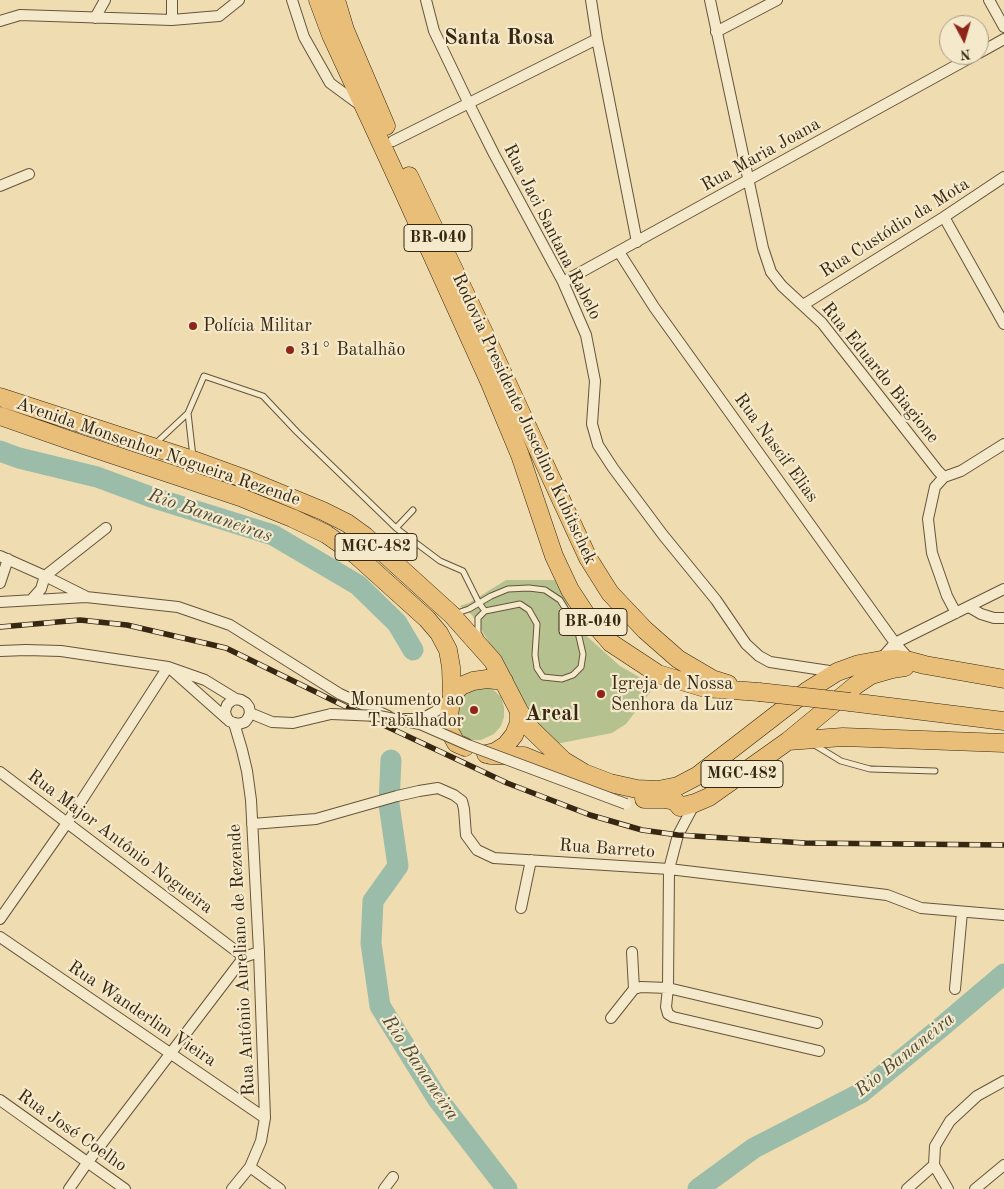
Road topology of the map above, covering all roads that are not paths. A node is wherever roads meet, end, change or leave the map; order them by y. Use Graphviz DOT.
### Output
graph roads {
  1 [pos="105,0"];
  2 [pos="172,0"];
  3 [pos="239,0"];
  4 [pos="292,0"];
  5 [pos="318,0"];
  6 [pos="336,0"];
  7 [pos="426,0"];
  8 [pos="591,0"];
  9 [pos="710,0"];
  10 [pos="777,0"];
  11 [pos="989,0"];
  12 [pos="95,18"];
  13 [pos="172,20"];
  14 [pos="0,21"];
  15 [pos="1004,27"];
  16 [pos="716,32"];
  17 [pos="597,39"];
  18 [pos="1004,39"];
  19 [pos="989,47"];
  20 [pos="957,65"];
  21 [pos="469,104"];
  22 [pos="364,107"];
  23 [pos="393,141"];
  24 [pos="29,174"];
  25 [pos="1004,178"];
  26 [pos="748,180"];
  27 [pos="0,186"];
  28 [pos="944,217"];
  29 [pos="637,242"];
  30 [pos="619,252"];
  31 [pos="564,282"];
  32 [pos="803,305"];
  33 [pos="1004,324"];
  34 [pos="0,397"];
  35 [pos="188,413"];
  36 [pos="0,416"];
  37 [pos="75,422"];
  38 [pos="69,440"];
  39 [pos="1004,444"];
  40 [pos="152,447"];
  41 [pos="193,460"];
  42 [pos="944,477"];
  43 [pos="248,480"];
  44 [pos="240,497"];
  45 [pos="413,510"];
  46 [pos="106,528"];
  47 [pos="396,528"];
  48 [pos="4,558"];
  49 [pos="45,576"];
  50 [pos="0,584"];
  51 [pos="1004,589"];
  52 [pos="86,597"];
  53 [pos="32,599"];
  54 [pos="0,602"];
  55 [pos="479,604"];
  56 [pos="969,607"];
  57 [pos="485,611"];
  58 [pos="956,613"];
  59 [pos="452,615"];
  60 [pos="1004,618"];
  61 [pos="895,643"];
  62 [pos="0,651"];
  63 [pos="881,660"];
  64 [pos="492,661"];
  65 [pos="918,663"];
  66 [pos="168,667"];
  67 [pos="837,672"];
  68 [pos="871,676"];
  69 [pos="1004,679"];
  70 [pos="504,681"];
  71 [pos="807,691"];
  72 [pos="754,692"];
  73 [pos="452,695"];
  74 [pos="236,699"];
  75 [pos="519,711"];
  76 [pos="824,712"];
  77 [pos="250,713"];
  78 [pos="395,719"];
  79 [pos="1004,721"];
  80 [pos="231,722"];
  81 [pos="806,740"];
  82 [pos="788,741"];
  83 [pos="456,743"];
  84 [pos="1004,743"];
  85 [pos="483,755"];
  86 [pos="935,771"];
  87 [pos="0,772"];
  88 [pos="682,799"];
  89 [pos="67,823"];
  90 [pos="252,824"];
  91 [pos="531,860"];
  92 [pos="669,869"];
  93 [pos="521,908"];
  94 [pos="962,912"];
  95 [pos="1004,916"];
  96 [pos="0,919"];
  97 [pos="0,937"];
  98 [pos="259,952"];
  99 [pos="632,952"];
  100 [pos="244,957"];
  101 [pos="668,988"];
  102 [pos="634,989"];
  103 [pos="955,989"];
  104 [pos="610,1018"];
  105 [pos="816,1022"];
  106 [pos="818,1051"];
  107 [pos="170,1053"];
  108 [pos="1004,1082"];
  109 [pos="0,1100"];
  110 [pos="265,1118"];
  111 [pos="87,1163"];
  112 [pos="934,1165"];
  113 [pos="1004,1165"];
  114 [pos="250,1167"];
  115 [pos="393,1177"];
  116 [pos="69,1189"];
  117 [pos="125,1189"];
  118 [pos="232,1189"];
  119 [pos="280,1189"];
  120 [pos="384,1189"];
  121 [pos="907,1189"];
  122 [pos="948,1189"];
  123 [pos="975,1189"];
  1 -- 12 [label="street"];
  2 -- 13 [label="street"];
  3 -- 13 [label="street"];
  4 -- 22 [label="street"];
  5 -- 22 [label="highway, Rodovia Presidente Juscelino Kubitschek / BR-040"];
  6 -- 23 [label="highway, Rodovia Presidente Juscelino Kubitschek / BR-040"];
  7 -- 21 [label="street, Rua Jaci Santana Rabelo"];
  8 -- 17 [label="street"];
  9 -- 16 [label="street, Rua Eduardo Biagione"];
  10 -- 16 [label="street"];
  11 -- 15 [label="street"];
  12 -- 13 [label="street"];
  12 -- 14 [label="street"];
  16 -- 26 [label="street, Rua Eduardo Biagione"];
  17 -- 21 [label="street"];
  17 -- 29 [label="street"];
  18 -- 19 [label="street"];
  20 -- 26 [label="street, Rua Maria Joana"];
  21 -- 23 [label="street"];
  21 -- 31 [label="street, Rua Jaci Santana Rabelo"];
  22 -- 72 [label="highway, Rodovia Presidente Juscelino Kubitschek / BR-040"];
  23 -- 72 [label="highway, Rodovia Presidente Juscelino Kubitschek / BR-040"];
  24 -- 27 [label="street"];
  25 -- 28 [label="street, Rua Custódio da Mota"];
  26 -- 29 [label="street, Rua Maria Joana"];
  26 -- 32 [label="street, Rua Eduardo Biagione"];
  28 -- 32 [label="street, Rua Custódio da Mota"];
  28 -- 33 [label="street"];
  29 -- 30 [label="street, Rua Maria Joana"];
  30 -- 31 [label="street, Rua Maria Joana"];
  30 -- 61 [label="street, Rua Nascif Elias"];
  31 -- 67 [label="street, Rua Jaci Santana Rabelo"];
  32 -- 42 [label="street, Rua Eduardo Biagione"];
  34 -- 37 [label="highway, Avenida Monsenhor Nogueira Rezende / MGC-482"];
  35 -- 40 [label="lane"];
  35 -- 41 [label="lane"];
  35 -- 47 [label="lane"];
  36 -- 38 [label="highway, Avenida Monsenhor Nogueira Rezende / MGC-482"];
  37 -- 38 [label="highway"];
  37 -- 40 [label="highway, Avenida Monsenhor Nogueira Rezende / MGC-482"];
  38 -- 44 [label="highway, Avenida Monsenhor Nogueira Rezende / MGC-482"];
  39 -- 42 [label="street"];
  40 -- 41 [label="highway, Avenida Monsenhor Nogueira Rezende / MGC-482"];
  41 -- 43 [label="highway, Avenida Monsenhor Nogueira Rezende / MGC-482"];
  42 -- 58 [label="street"];
  43 -- 44 [label="highway"];
  43 -- 59 [label="highway, Avenida Monsenhor Nogueira Rezende / MGC-482"];
  44 -- 73 [label="highway, Avenida Monsenhor Nogueira Rezende / MGC-482"];
  45 -- 47 [label="lane"];
  46 -- 49 [label="street"];
  47 -- 55 [label="lane"];
  48 -- 49 [label="street"];
  48 -- 50 [label="street"];
  49 -- 52 [label="street"];
  49 -- 53 [label="street"];
  51 -- 56 [label="street"];
  52 -- 53 [label="street"];
  52 -- 78 [label="street"];
  53 -- 54 [label="street"];
  55 -- 57 [label="lane"];
  55 -- 57 [label="lane"];
  55 -- 59 [label="lane"];
  56 -- 58 [label="street"];
  56 -- 60 [label="street"];
  57 -- 64 [label="lane"];
  58 -- 61 [label="street"];
  59 -- 64 [label="highway, Avenida Monsenhor Nogueira Rezende / MGC-482"];
  61 -- 63 [label="street"];
  61 -- 65 [label="street, Rua Nascif Elias"];
  62 -- 66 [label="street"];
  63 -- 65 [label="highway, MGC-482"];
  63 -- 67 [label="highway, MGC-482"];
  63 -- 68 [label="street"];
  64 -- 70 [label="highway, Avenida Monsenhor Nogueira Rezende / MGC-482"];
  65 -- 68 [label="highway, MGC-482"];
  65 -- 69 [label="highway, MGC-482"];
  66 -- 74 [label="street"];
  66 -- 80 [label="street"];
  66 -- 89 [label="street"];
  67 -- 71 [label="highway, MGC-482"];
  68 -- 76 [label="highway, MGC-482"];
  70 -- 73 [label="highway"];
  70 -- 75 [label="highway, Avenida Monsenhor Nogueira Rezende / MGC-482"];
  71 -- 76 [label="highway"];
  71 -- 88 [label="highway, MGC-482"];
  72 -- 79 [label="highway, Rodovia Presidente Juscelino Kubitschek / BR-040, bridge"];
  73 -- 78 [label="street"];
  73 -- 83 [label="highway, MGC-482"];
  74 -- 77 [label="street"];
  74 -- 80 [label="street"];
  75 -- 85 [label="highway"];
  75 -- 88 [label="highway, Avenida Monsenhor Nogueira Rezende / MGC-482"];
  76 -- 82 [label="highway, MGC-482"];
  77 -- 80 [label="street"];
  77 -- 88 [label="street, bridge"];
  78 -- 83 [label="street"];
  80 -- 90 [label="street, Rua Antônio Aureliano de Rezende"];
  81 -- 82 [label="highway"];
  81 -- 84 [label="highway"];
  81 -- 86 [label="lane"];
  82 -- 88 [label="highway, MGC-482"];
  83 -- 85 [label="highway"];
  85 -- 88 [label="highway"];
  87 -- 89 [label="street, Rua Major Antônio Nogueira"];
  88 -- 92 [label="street"];
  89 -- 96 [label="street"];
  89 -- 100 [label="street, Rua Major Antônio Nogueira"];
  90 -- 91 [label="street, Rua Barreto"];
  90 -- 98 [label="street, Rua Antônio Aureliano de Rezende"];
  91 -- 92 [label="street, Rua Barreto"];
  91 -- 93 [label="street"];
  92 -- 94 [label="street, Rua Barreto"];
  92 -- 101 [label="street"];
  94 -- 95 [label="street, Rua Barreto"];
  94 -- 103 [label="street"];
  97 -- 107 [label="street, Rua Wanderlim Vieira"];
  98 -- 100 [label="street"];
  98 -- 110 [label="street, Rua Antônio Aureliano de Rezende"];
  99 -- 102 [label="street"];
  100 -- 107 [label="street"];
  101 -- 102 [label="street"];
  101 -- 105 [label="street"];
  101 -- 106 [label="street"];
  102 -- 104 [label="street"];
  107 -- 110 [label="street, Rua Wanderlim Vieira"];
  107 -- 111 [label="street"];
  108 -- 112 [label="street"];
  109 -- 111 [label="street, Rua José Coelho"];
  110 -- 114 [label="street, Rua Antônio Aureliano de Rezende"];
  111 -- 116 [label="street"];
  111 -- 117 [label="street, Rua José Coelho"];
  112 -- 121 [label="street"];
  112 -- 122 [label="street"];
  113 -- 123 [label="street"];
  114 -- 118 [label="street, Rua Antônio Aureliano de Rezende"];
  114 -- 119 [label="street"];
  115 -- 120 [label="street"];
}
